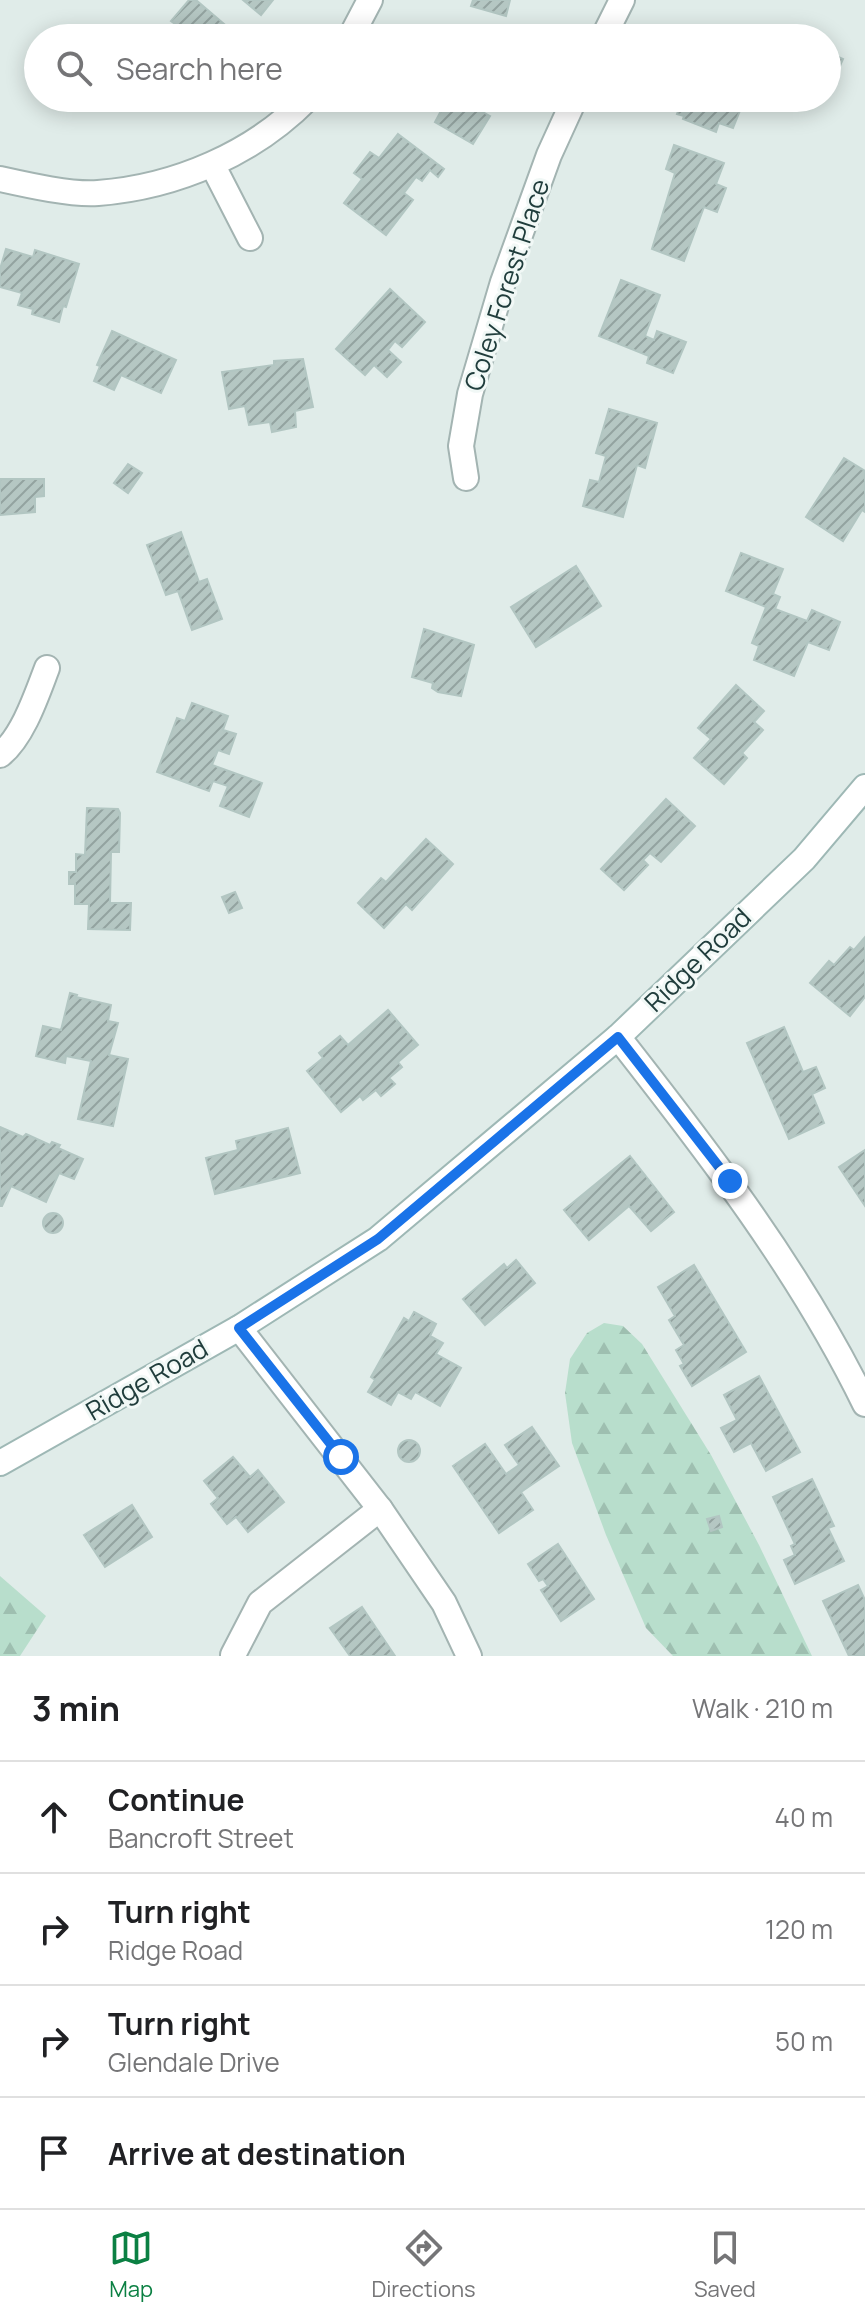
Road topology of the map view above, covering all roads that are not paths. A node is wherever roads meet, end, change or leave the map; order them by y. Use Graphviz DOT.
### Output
graph roads {
  1 [pos="370,0"];
  2 [pos="622,0"];
  3 [pos="357,24"];
  4 [pos="610,24"];
  5 [pos="291,112"];
  6 [pos="569,112"];
  7 [pos="213,166"];
  8 [pos="0,179"];
  9 [pos="250,238"];
  10 [pos="466,478"];
  11 [pos="47,668"];
  12 [pos="0,755"];
  13 [pos="865,787"];
  14 [pos="618,1037"];
  15 [pos="239,1328"];
  16 [pos="865,1404"];
  17 [pos="0,1463"];
  18 [pos="380,1509"];
  19 [pos="233,1655"];
  20 [pos="469,1656"];
  1 -- 3 [label="street"];
  2 -- 4 [label="street"];
  5 -- 7 [label="street"];
  6 -- 10 [label="street, Coley Forest Place"];
  7 -- 8 [label="street"];
  7 -- 9 [label="street"];
  11 -- 12 [label="street"];
  13 -- 14 [label="street, Ridge Road"];
  14 -- 15 [label="street, Ridge Road"];
  14 -- 16 [label="street"];
  15 -- 17 [label="street, Ridge Road"];
  15 -- 18 [label="street"];
  18 -- 19 [label="street"];
  18 -- 20 [label="street"];
}
